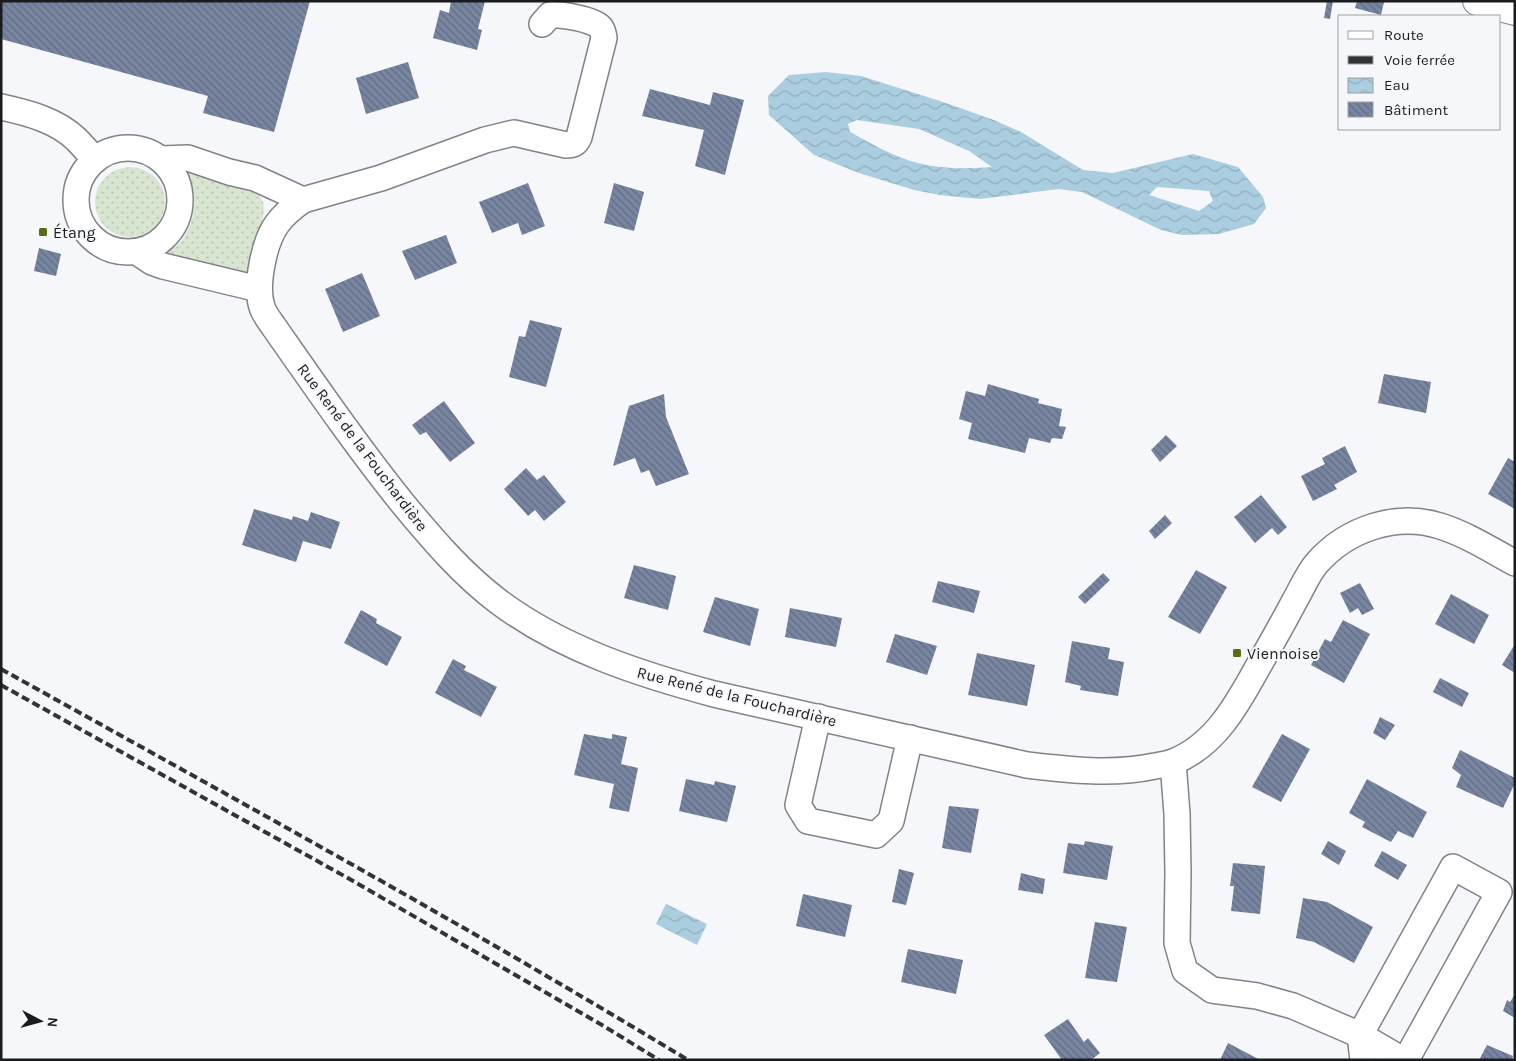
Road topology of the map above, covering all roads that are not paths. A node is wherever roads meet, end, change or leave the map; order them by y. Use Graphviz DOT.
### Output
graph roads {
  1 [pos="1477,1"];
  2 [pos="1515,12"];
  3 [pos="542,24"];
  4 [pos="1,107"];
  5 [pos="161,159"];
  6 [pos="94,160"];
  7 [pos="303,200"];
  8 [pos="137,252"];
  9 [pos="259,289"];
  10 [pos="1515,563"];
  11 [pos="818,717"];
  12 [pos="910,738"];
  13 [pos="1173,762"];
  14 [pos="1360,1036"];
  15 [pos="1363,1060"];
  16 [pos="1404,1060"];
  1 -- 2 [label="main road"];
  3 -- 7 [label="street, Rue René de la Fouchardière"];
  4 -- 6 [label="street"];
  5 -- 6 [label="street"];
  5 -- 7 [label="street"];
  5 -- 8 [label="street"];
  6 -- 8 [label="street"];
  7 -- 9 [label="street, Rue René de la Fouchardière"];
  8 -- 9 [label="street"];
  9 -- 11 [label="street, Rue René de la Fouchardière"];
  10 -- 13 [label="street, Rue René de la Fouchardière"];
  11 -- 12 [label="street, Rue René de la Fouchardière"];
  11 -- 12 [label="street"];
  12 -- 13 [label="street, Rue René de la Fouchardière"];
  13 -- 14 [label="street"];
  14 -- 15 [label="street"];
  14 -- 16 [label="street"];
  14 -- 16 [label="street"];
}
